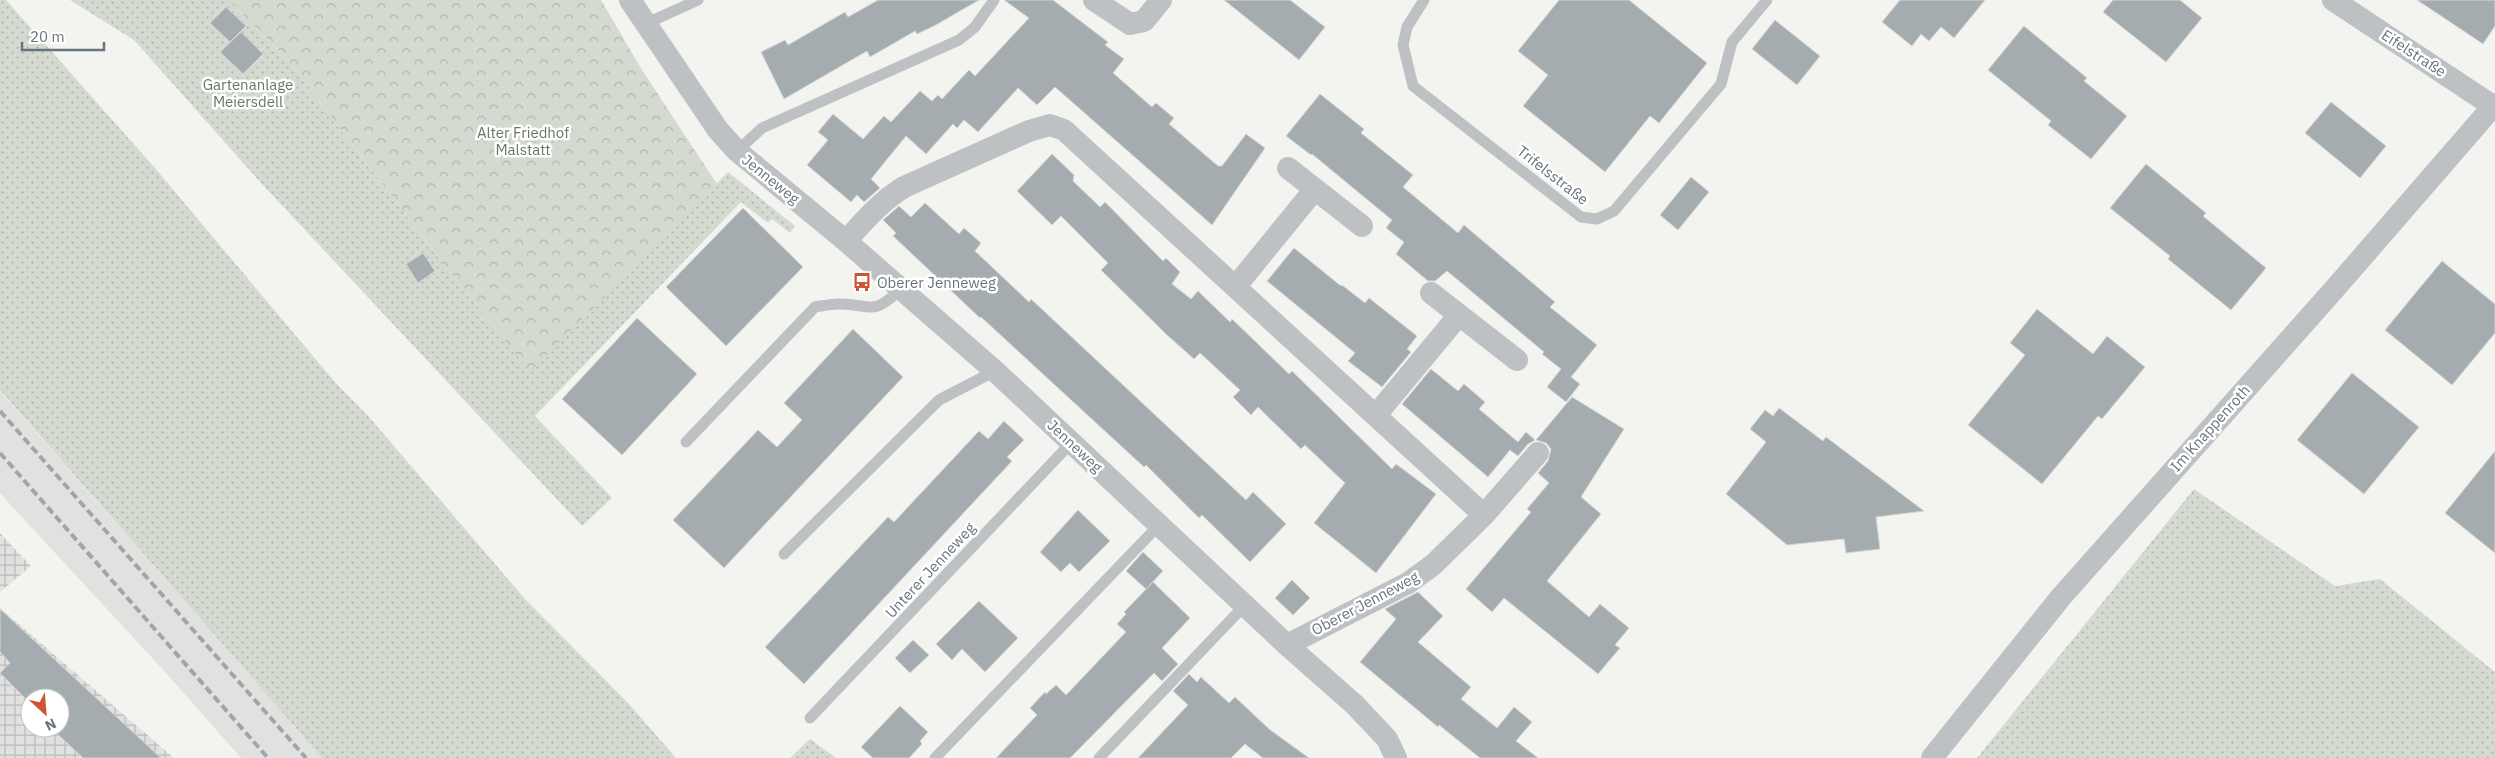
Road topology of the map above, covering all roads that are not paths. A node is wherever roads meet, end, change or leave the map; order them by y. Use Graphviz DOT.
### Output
graph roads {
  1 [pos="630,0"];
  2 [pos="698,0"];
  3 [pos="994,0"];
  4 [pos="1094,0"];
  5 [pos="1161,0"];
  6 [pos="1424,0"];
  7 [pos="1767,0"];
  8 [pos="2333,0"];
  9 [pos="645,24"];
  10 [pos="2494,105"];
  11 [pos="737,152"];
  12 [pos="1288,168"];
  13 [pos="1315,189"];
  14 [pos="1362,226"];
  15 [pos="846,241"];
  16 [pos="1236,286"];
  17 [pos="900,290"];
  18 [pos="1431,293"];
  19 [pos="1459,315"];
  20 [pos="1518,360"];
  21 [pos="995,372"];
  22 [pos="1376,415"];
  23 [pos="686,442"];
  24 [pos="1071,443"];
  25 [pos="1538,453"];
  26 [pos="1484,515"];
  27 [pos="1159,525"];
  28 [pos="784,554"];
  29 [pos="1245,605"];
  30 [pos="1287,644"];
  31 [pos="810,718"];
  32 [pos="935,758"];
  33 [pos="1099,758"];
  34 [pos="1396,758"];
  35 [pos="1932,758"];
  1 -- 9 [label="street, Jenneweg"];
  2 -- 9 [label="lane"];
  3 -- 11 [label="lane, Jenneweg"];
  4 -- 5 [label="street"];
  6 -- 7 [label="lane, Trifelsstraße"];
  8 -- 10 [label="street, Eifelstraße"];
  9 -- 11 [label="street, Jenneweg"];
  10 -- 35 [label="street, Im Knappenroth"];
  11 -- 15 [label="street, Jenneweg"];
  12 -- 13 [label="street"];
  13 -- 14 [label="street"];
  13 -- 16 [label="street"];
  15 -- 16 [label="street"];
  15 -- 17 [label="street, Jenneweg"];
  16 -- 22 [label="street"];
  17 -- 21 [label="street, Jenneweg"];
  17 -- 23 [label="lane"];
  18 -- 19 [label="street"];
  19 -- 20 [label="street"];
  19 -- 22 [label="street"];
  21 -- 24 [label="street, Jenneweg"];
  21 -- 28 [label="lane"];
  22 -- 26 [label="street"];
  24 -- 27 [label="street, Jenneweg"];
  24 -- 31 [label="lane, Unterer Jenneweg"];
  25 -- 26 [label="street, Oberer Jenneweg"];
  26 -- 30 [label="street, Oberer Jenneweg"];
  27 -- 29 [label="street, Jenneweg"];
  27 -- 32 [label="lane"];
  29 -- 30 [label="street, Jenneweg"];
  29 -- 33 [label="lane"];
  30 -- 34 [label="street, Jenneweg"];
}
